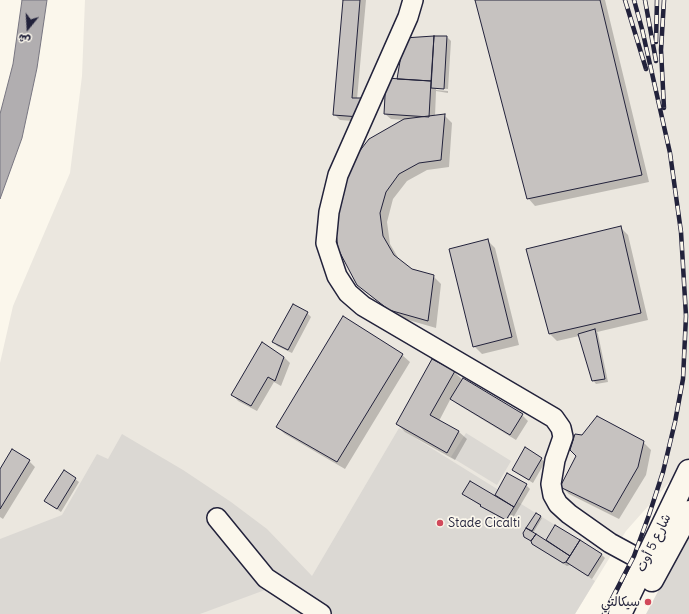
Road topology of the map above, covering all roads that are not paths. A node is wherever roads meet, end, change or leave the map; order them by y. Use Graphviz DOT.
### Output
graph roads {
  1 [pos="413,0"];
  2 [pos="689,471"];
  3 [pos="689,512"];
  4 [pos="217,518"];
  5 [pos="645,562"];
  6 [pos="321,614"];
  7 [pos="620,614"];
  8 [pos="633,614"];
  1 -- 5 [label="lane"];
  2 -- 5 [label="main road, شارع 5 أوت"];
  3 -- 8 [label="main road, شارع 5 أوت"];
  4 -- 6 [label="lane"];
  5 -- 7 [label="main road, شارع 5 أوت"];
}
